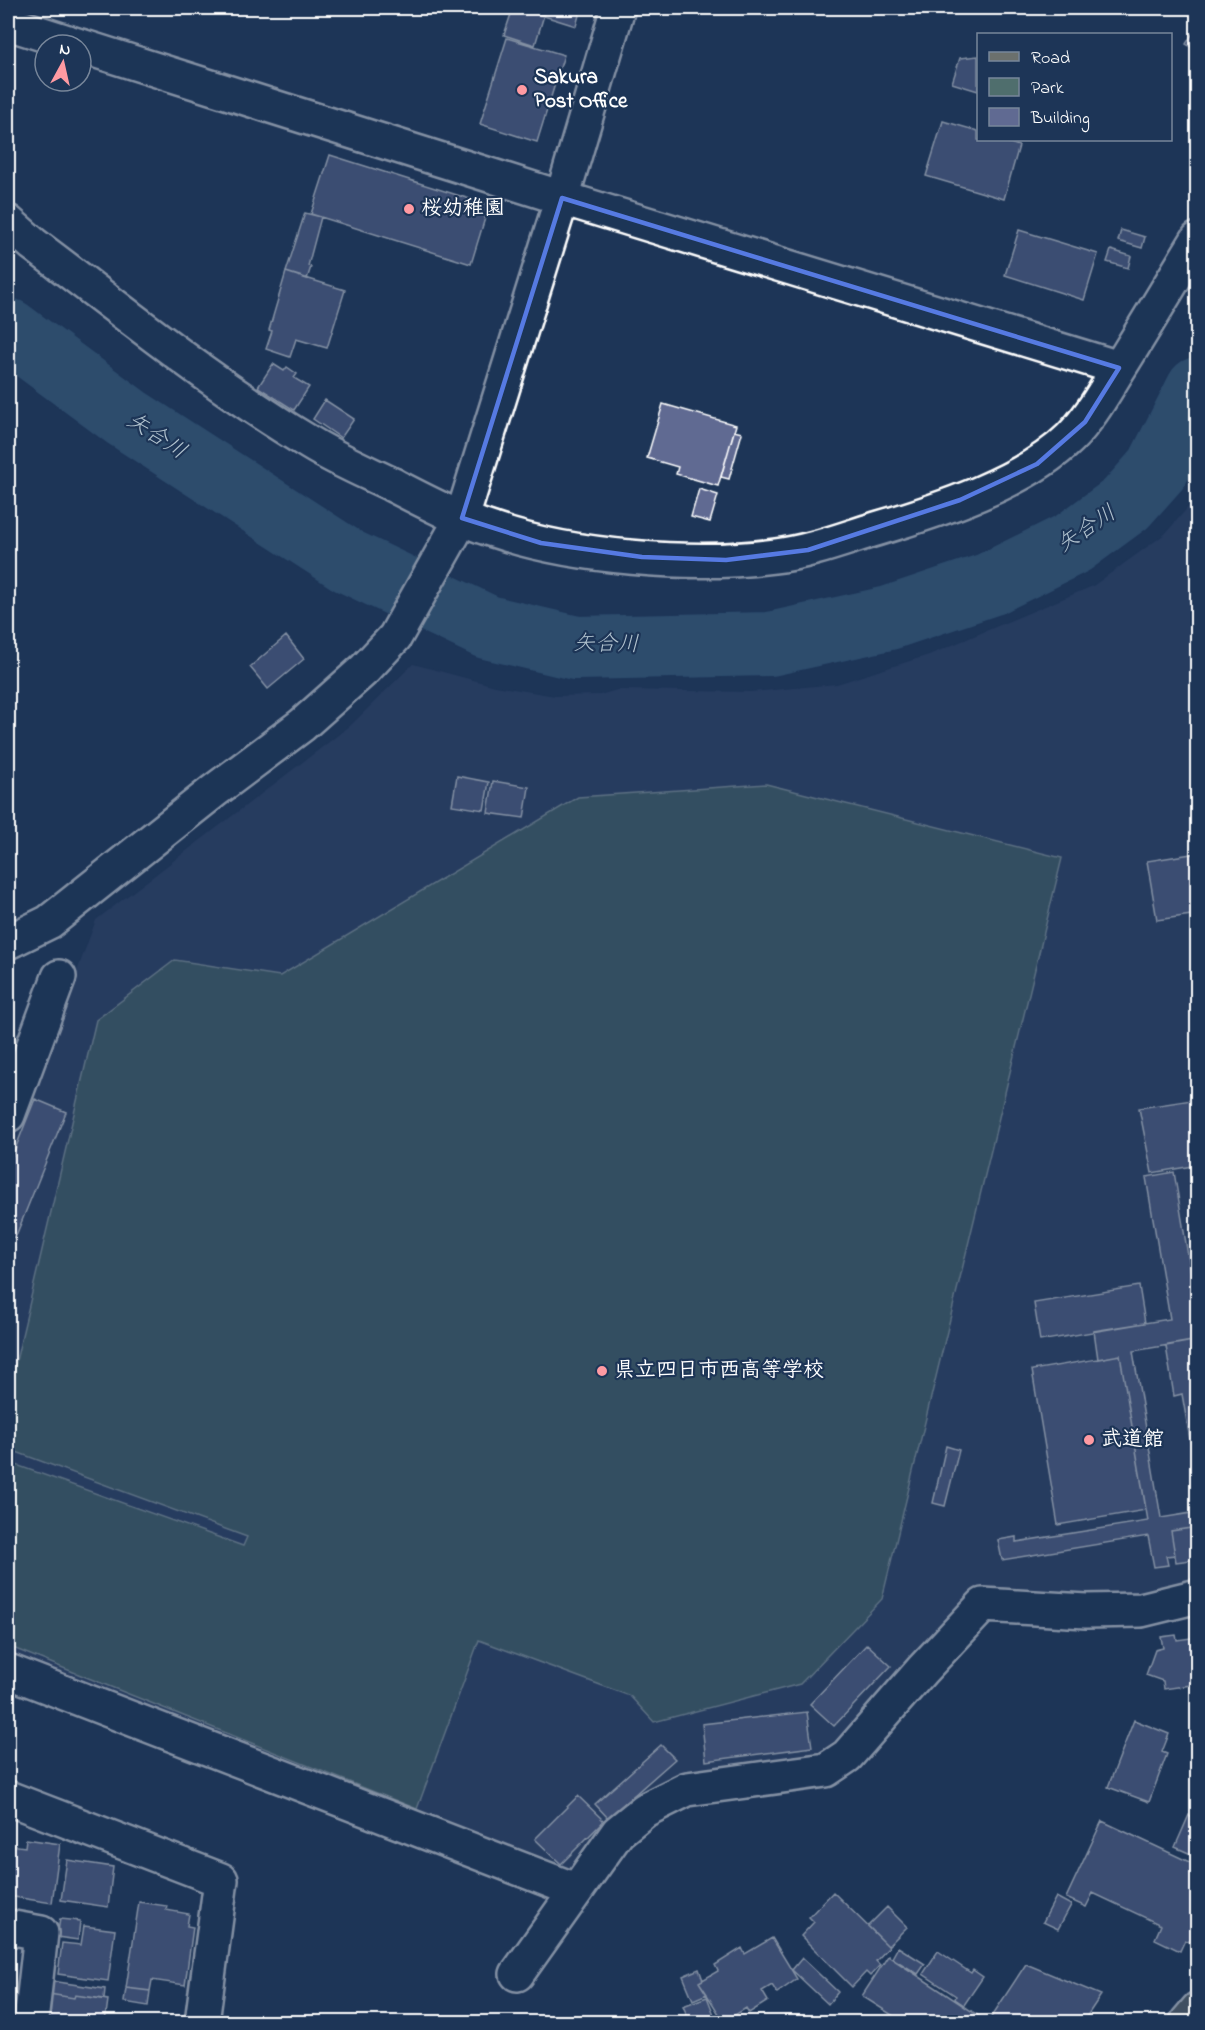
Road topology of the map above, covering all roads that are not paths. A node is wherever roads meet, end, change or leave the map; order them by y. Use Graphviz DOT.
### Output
graph roads {
  1 [pos="618,8"];
  2 [pos="8,23"];
  3 [pos="39,33"];
  4 [pos="93,50"];
  5 [pos="562,198"];
  6 [pos="8,222"];
  7 [pos="1197,239"];
  8 [pos="1119,368"];
  9 [pos="462,518"];
  10 [pos="8,942"];
  11 [pos="59,977"];
  12 [pos="8,1115"];
  13 [pos="1197,1596"];
  14 [pos="8,1671"];
  15 [pos="8,1798"];
  16 [pos="575,1890"];
  17 [pos="8,1928"];
  18 [pos="517,1974"];
  19 [pos="1197,2009"];
  20 [pos="31,2022"];
  21 [pos="202,2022"];
  22 [pos="1187,2022"];
  1 -- 5 [label="street"];
  2 -- 3 [label="street"];
  4 -- 5 [label="street"];
  5 -- 8 [label="street"];
  5 -- 9 [label="street"];
  6 -- 9 [label="street"];
  7 -- 8 [label="street"];
  8 -- 9 [label="street"];
  9 -- 10 [label="street"];
  11 -- 12 [label="street"];
  13 -- 16 [label="street"];
  14 -- 16 [label="street"];
  15 -- 21 [label="street"];
  16 -- 18 [label="street"];
  17 -- 20 [label="street"];
  19 -- 22 [label="main road"];
}
